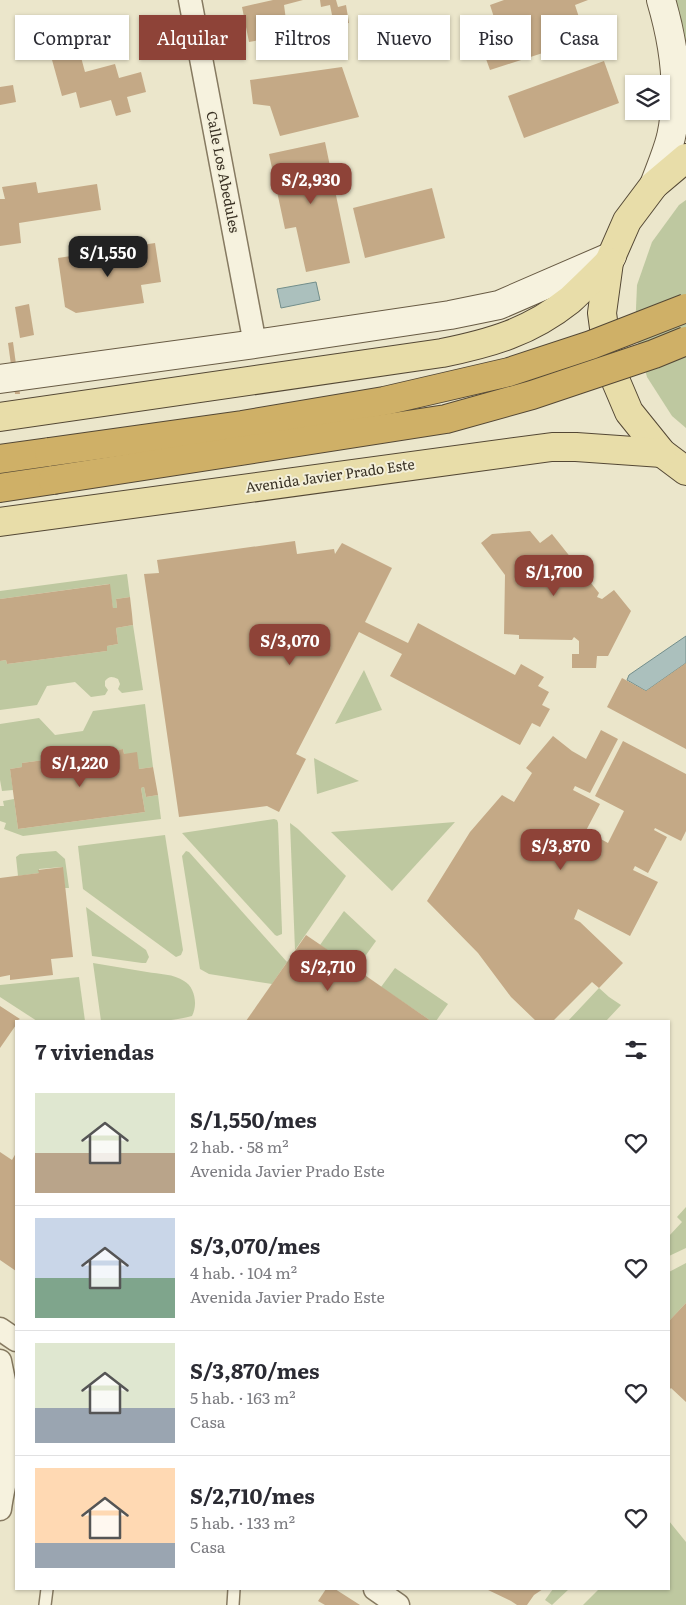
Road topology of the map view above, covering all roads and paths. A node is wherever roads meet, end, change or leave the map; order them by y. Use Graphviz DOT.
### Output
graph roads {
  1 [pos="190,0"];
  2 [pos="661,0"];
  3 [pos="686,158"];
  4 [pos="654,185"];
  5 [pos="610,259"];
  6 [pos="686,308"];
  7 [pos="686,341"];
  8 [pos="255,344"];
  9 [pos="0,379"];
  10 [pos="0,417"];
  11 [pos="662,452"];
  12 [pos="0,458"];
  13 [pos="686,471"];
  14 [pos="0,488"];
  15 [pos="0,522"];
  16 [pos="0,1329"];
  17 [pos="15,1339"];
  18 [pos="0,1361"];
  19 [pos="12,1453"];
  20 [pos="0,1510"];
  21 [pos="47,1590"];
  22 [pos="234,1590"];
  23 [pos="376,1590"];
  24 [pos="45,1605"];
  25 [pos="233,1605"];
  26 [pos="398,1605"];
  1 -- 8 [label="street, Calle Los Abedules"];
  2 -- 4 [label="main road"];
  3 -- 4 [label="main road"];
  4 -- 5 [label="main road"];
  5 -- 8 [label="main road"];
  5 -- 10 [label="main road"];
  5 -- 11 [label="main road"];
  6 -- 12 [label="highway, bridge"];
  7 -- 14 [label="highway, bridge"];
  8 -- 9 [label="main road"];
  11 -- 13 [label="main road"];
  11 -- 15 [label="main road, Avenida Javier Prado Este"];
  16 -- 17 [label="street"];
  18 -- 19 [label="street"];
  19 -- 20 [label="street"];
  21 -- 24 [label="lane"];
  22 -- 25 [label="lane"];
  23 -- 26 [label="street"];
}
